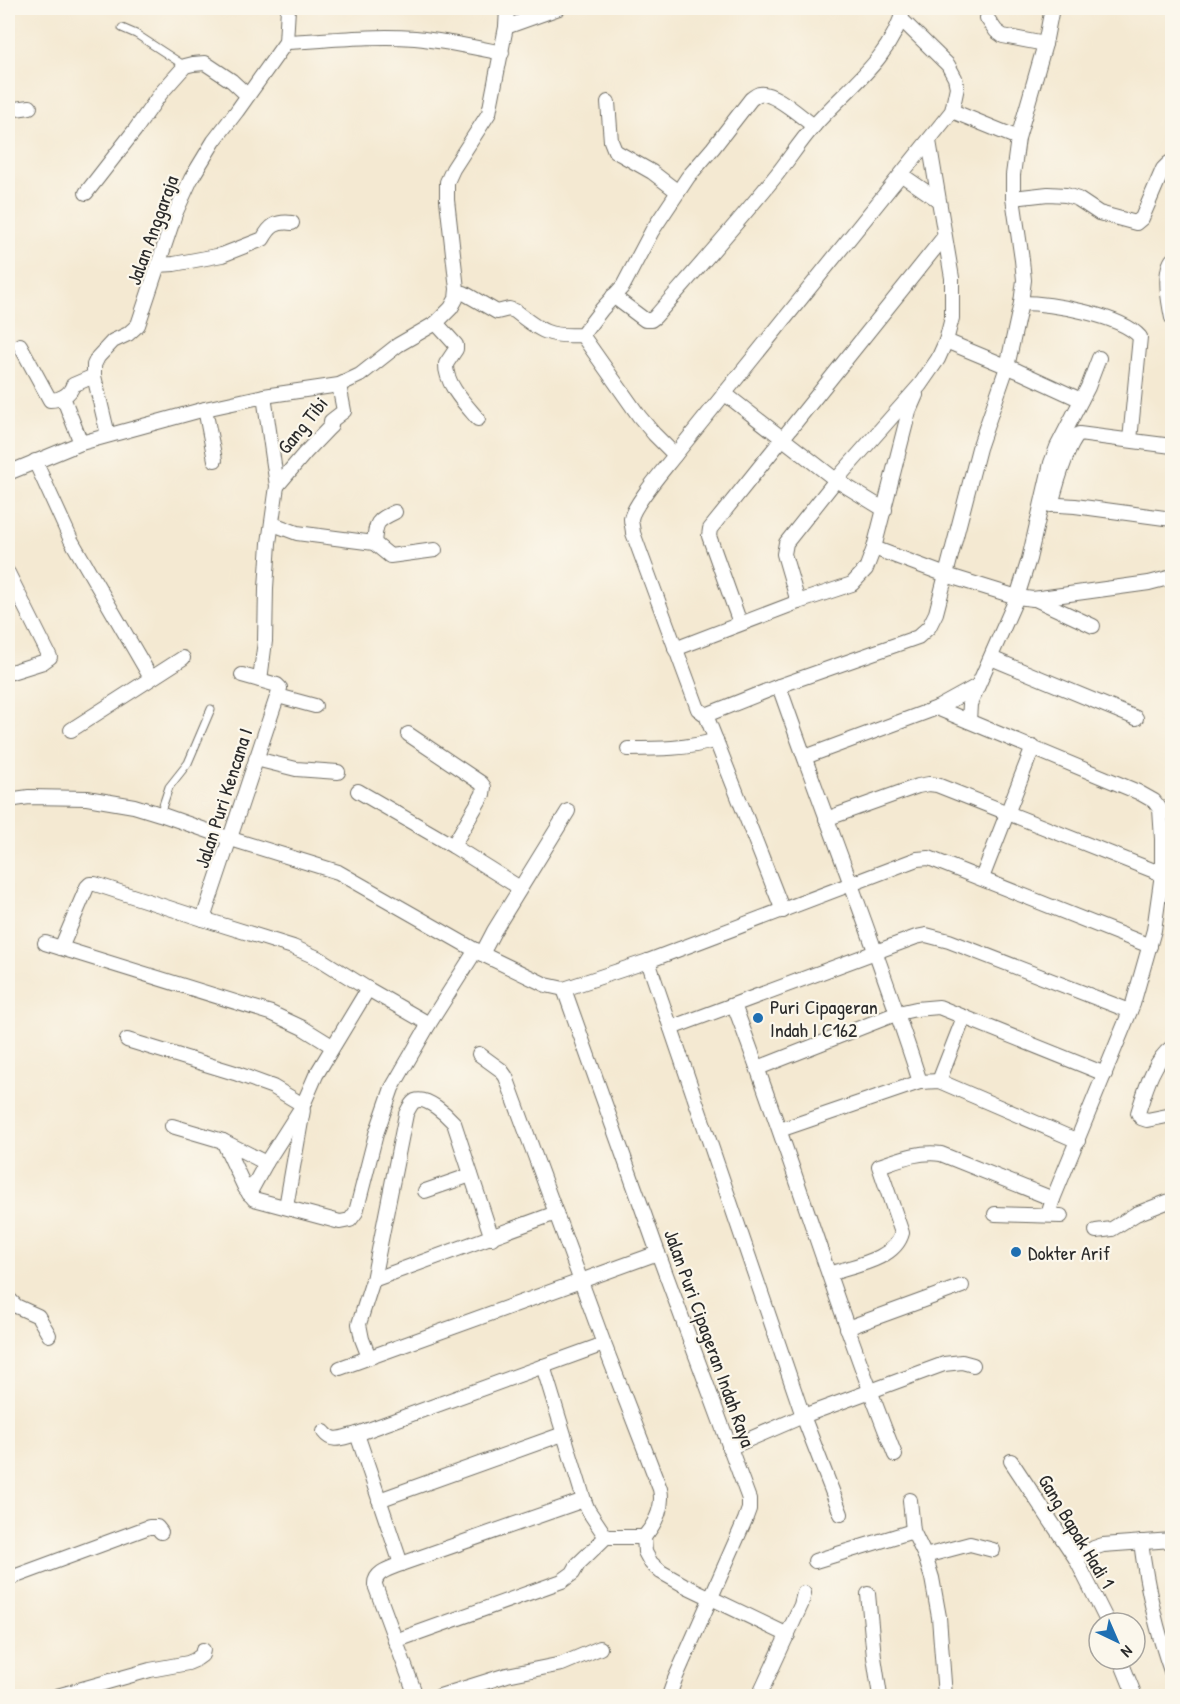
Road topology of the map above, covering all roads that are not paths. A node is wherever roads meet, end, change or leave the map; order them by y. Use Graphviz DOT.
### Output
graph roads {
  1 [pos="288,8"];
  2 [pos="507,8"];
  3 [pos="559,8"];
  4 [pos="1052,8"];
  5 [pos="902,14"];
  6 [pos="987,18"];
  7 [pos="506,27"];
  8 [pos="122,28"];
  9 [pos="286,42"];
  10 [pos="1044,44"];
  11 [pos="501,53"];
  12 [pos="185,66"];
  13 [pos="247,95"];
  14 [pos="608,102"];
  15 [pos="30,107"];
  16 [pos="8,110"];
  17 [pos="952,111"];
  18 [pos="814,126"];
  19 [pos="1018,138"];
  20 [pos="929,141"];
  21 [pos="1173,164"];
  22 [pos="902,175"];
  23 [pos="678,192"];
  24 [pos="86,193"];
  25 [pos="1013,198"];
  26 [pos="938,200"];
  27 [pos="292,223"];
  28 [pos="944,237"];
  29 [pos="1173,260"];
  30 [pos="158,265"];
  31 [pos="464,293"];
  32 [pos="614,297"];
  33 [pos="1021,303"];
  34 [pos="1173,318"];
  35 [pos="436,323"];
  36 [pos="582,335"];
  37 [pos="946,341"];
  38 [pos="20,345"];
  39 [pos="1099,358"];
  40 [pos="1007,367"];
  41 [pos="94,376"];
  42 [pos="339,385"];
  43 [pos="920,385"];
  44 [pos="724,393"];
  45 [pos="264,396"];
  46 [pos="63,397"];
  47 [pos="1081,400"];
  48 [pos="205,409"];
  49 [pos="478,419"];
  50 [pos="108,435"];
  51 [pos="782,439"];
  52 [pos="1130,440"];
  53 [pos="81,443"];
  54 [pos="1173,446"];
  55 [pos="675,454"];
  56 [pos="215,460"];
  57 [pos="35,461"];
  58 [pos="8,473"];
  59 [pos="836,480"];
  60 [pos="277,486"];
  61 [pos="1046,505"];
  62 [pos="885,510"];
  63 [pos="395,512"];
  64 [pos="1173,519"];
  65 [pos="273,524"];
  66 [pos="374,543"];
  67 [pos="874,548"];
  68 [pos="435,550"];
  69 [pos="8,573"];
  70 [pos="946,575"];
  71 [pos="1173,577"];
  72 [pos="1017,597"];
  73 [pos="1033,598"];
  74 [pos="798,602"];
  75 [pos="740,623"];
  76 [pos="1093,626"];
  77 [pos="675,649"];
  78 [pos="183,658"];
  79 [pos="991,658"];
  80 [pos="8,673"];
  81 [pos="242,675"];
  82 [pos="152,678"];
  83 [pos="260,680"];
  84 [pos="779,686"];
  85 [pos="977,686"];
  86 [pos="279,692"];
  87 [pos="315,706"];
  88 [pos="937,708"];
  89 [pos="211,709"];
  90 [pos="706,715"];
  91 [pos="1136,718"];
  92 [pos="969,721"];
  93 [pos="71,730"];
  94 [pos="408,735"];
  95 [pos="716,740"];
  96 [pos="1033,747"];
  97 [pos="628,749"];
  98 [pos="805,757"];
  99 [pos="256,759"];
  100 [pos="338,772"];
  101 [pos="358,791"];
  102 [pos="8,800"];
  103 [pos="568,811"];
  104 [pos="1006,813"];
  105 [pos="160,814"];
  106 [pos="826,819"];
  107 [pos="231,839"];
  108 [pos="453,846"];
  109 [pos="1162,874"];
  110 [pos="982,878"];
  111 [pos="851,884"];
  112 [pos="520,888"];
  113 [pos="783,911"];
  114 [pos="203,919"];
  115 [pos="45,943"];
  116 [pos="1150,946"];
  117 [pos="61,948"];
  118 [pos="875,951"];
  119 [pos="479,952"];
  120 [pos="648,961"];
  121 [pos="368,989"];
  122 [pos="564,989"];
  123 [pos="734,1005"];
  124 [pos="1130,1011"];
  125 [pos="898,1013"];
  126 [pos="964,1017"];
  127 [pos="429,1024"];
  128 [pos="671,1028"];
  129 [pos="127,1040"];
  130 [pos="332,1046"];
  131 [pos="1173,1047"];
  132 [pos="479,1054"];
  133 [pos="758,1068"];
  134 [pos="1105,1074"];
  135 [pos="939,1081"];
  136 [pos="920,1082"];
  137 [pos="303,1105"];
  138 [pos="1173,1115"];
  139 [pos="172,1126"];
  140 [pos="780,1130"];
  141 [pos="223,1141"];
  142 [pos="1078,1141"];
  143 [pos="266,1162"];
  144 [pos="471,1175"];
  145 [pos="425,1191"];
  146 [pos="249,1194"];
  147 [pos="1053,1199"];
  148 [pos="1173,1200"];
  149 [pos="286,1208"];
  150 [pos="556,1213"];
  151 [pos="995,1214"];
  152 [pos="1096,1231"];
  153 [pos="492,1238"];
  154 [pos="658,1253"];
  155 [pos="829,1274"];
  156 [pos="373,1280"];
  157 [pos="581,1280"];
  158 [pos="962,1286"];
  159 [pos="8,1298"];
  160 [pos="847,1328"];
  161 [pos="50,1335"];
  162 [pos="604,1344"];
  163 [pos="369,1357"];
  164 [pos="973,1365"];
  165 [pos="543,1366"];
  166 [pos="340,1368"];
  167 [pos="870,1392"];
  168 [pos="803,1416"];
  169 [pos="324,1432"];
  170 [pos="357,1434"];
  171 [pos="563,1434"];
  172 [pos="729,1448"];
  173 [pos="895,1455"];
  174 [pos="1011,1461"];
  175 [pos="380,1500"];
  176 [pos="584,1500"];
  177 [pos="910,1500"];
  178 [pos="841,1514"];
  179 [pos="913,1531"];
  180 [pos="161,1532"];
  181 [pos="606,1537"];
  182 [pos="644,1538"];
  183 [pos="1173,1540"];
  184 [pos="1141,1542"];
  185 [pos="993,1550"];
  186 [pos="1085,1553"];
  187 [pos="925,1556"];
  188 [pos="814,1562"];
  189 [pos="401,1564"];
  190 [pos="8,1579"];
  191 [pos="804,1593"];
  192 [pos="868,1594"];
  193 [pos="711,1598"];
  194 [pos="1104,1611"];
  195 [pos="788,1635"];
  196 [pos="395,1641"];
  197 [pos="600,1648"];
  198 [pos="203,1650"];
  199 [pos="1125,1671"];
  200 [pos="1173,1674"];
  201 [pos="762,1694"];
  202 [pos="57,1696"];
  203 [pos="416,1696"];
  204 [pos="440,1696"];
  205 [pos="669,1696"];
  206 [pos="880,1696"];
  207 [pos="945,1696"];
  208 [pos="1135,1696"];
  1 -- 9 [label="street"];
  2 -- 7 [label="street"];
  3 -- 7 [label="street"];
  4 -- 10 [label="street"];
  5 -- 17 [label="street"];
  5 -- 18 [label="street"];
  6 -- 10 [label="street"];
  7 -- 11 [label="street"];
  8 -- 12 [label="lane"];
  9 -- 11 [label="street"];
  9 -- 13 [label="street, Jalan Anggaraja"];
  10 -- 19 [label="street"];
  11 -- 35 [label="street"];
  12 -- 13 [label="street"];
  12 -- 24 [label="street"];
  13 -- 30 [label="street, Jalan Anggaraja"];
  14 -- 23 [label="street"];
  15 -- 16 [label="street"];
  17 -- 19 [label="street"];
  17 -- 20 [label="street"];
  18 -- 23 [label="street"];
  18 -- 32 [label="street"];
  19 -- 25 [label="street"];
  20 -- 22 [label="street"];
  20 -- 26 [label="street"];
  21 -- 25 [label="street"];
  22 -- 26 [label="street"];
  22 -- 44 [label="street"];
  23 -- 32 [label="street"];
  25 -- 33 [label="street"];
  26 -- 28 [label="street"];
  27 -- 30 [label="street"];
  28 -- 37 [label="street"];
  28 -- 51 [label="street"];
  29 -- 34 [label="street"];
  30 -- 41 [label="street, Jalan Anggaraja"];
  31 -- 36 [label="street"];
  32 -- 36 [label="street"];
  33 -- 40 [label="street"];
  33 -- 52 [label="street"];
  35 -- 42 [label="street"];
  35 -- 49 [label="street"];
  36 -- 55 [label="street"];
  37 -- 40 [label="street"];
  37 -- 43 [label="street"];
  38 -- 46 [label="street"];
  39 -- 47 [label="street"];
  40 -- 47 [label="street"];
  40 -- 70 [label="street"];
  41 -- 46 [label="street"];
  41 -- 50 [label="street"];
  42 -- 45 [label="street"];
  42 -- 60 [label="street, Gang Tibi"];
  43 -- 59 [label="street"];
  43 -- 62 [label="street"];
  44 -- 51 [label="street"];
  44 -- 55 [label="street"];
  45 -- 48 [label="street"];
  45 -- 60 [label="street"];
  46 -- 53 [label="street"];
  47 -- 61 [label="street"];
  48 -- 50 [label="street"];
  48 -- 56 [label="street"];
  50 -- 53 [label="street"];
  51 -- 59 [label="street"];
  51 -- 75 [label="street"];
  52 -- 54 [label="street"];
  52 -- 61 [label="street"];
  53 -- 57 [label="street"];
  55 -- 77 [label="street"];
  57 -- 58 [label="street"];
  57 -- 82 [label="street"];
  59 -- 62 [label="street"];
  59 -- 74 [label="street"];
  60 -- 65 [label="street"];
  61 -- 64 [label="street"];
  61 -- 72 [label="street"];
  62 -- 67 [label="street"];
  63 -- 66 [label="street"];
  65 -- 66 [label="street"];
  65 -- 83 [label="street"];
  66 -- 68 [label="street"];
  67 -- 70 [label="street"];
  67 -- 74 [label="street"];
  69 -- 80 [label="street"];
  70 -- 72 [label="street"];
  70 -- 84 [label="street"];
  71 -- 73 [label="street"];
  72 -- 73 [label="street"];
  72 -- 79 [label="street"];
  73 -- 76 [label="street"];
  74 -- 75 [label="street"];
  75 -- 77 [label="street"];
  77 -- 90 [label="street"];
  78 -- 82 [label="street"];
  79 -- 85 [label="street"];
  79 -- 91 [label="street"];
  81 -- 83 [label="street"];
  82 -- 93 [label="street"];
  83 -- 86 [label="street"];
  84 -- 90 [label="street"];
  84 -- 98 [label="street"];
  85 -- 88 [label="street"];
  85 -- 92 [label="street"];
  86 -- 87 [label="street"];
  86 -- 99 [label="street, Jalan Puri Kencana I"];
  88 -- 92 [label="street"];
  88 -- 98 [label="street"];
  89 -- 105 [label="lane"];
  90 -- 95 [label="street"];
  92 -- 96 [label="street"];
  94 -- 108 [label="street"];
  95 -- 97 [label="street"];
  95 -- 113 [label="street"];
  96 -- 104 [label="street"];
  96 -- 109 [label="street"];
  98 -- 106 [label="street"];
  99 -- 100 [label="street"];
  99 -- 107 [label="street, Jalan Puri Kencana I"];
  101 -- 108 [label="street"];
  102 -- 105 [label="street"];
  103 -- 112 [label="street"];
  104 -- 106 [label="street"];
  104 -- 109 [label="street"];
  104 -- 110 [label="street"];
  105 -- 107 [label="street"];
  106 -- 111 [label="street"];
  107 -- 114 [label="street, Jalan Puri Kencana I"];
  107 -- 119 [label="street"];
  108 -- 112 [label="street"];
  109 -- 116 [label="street"];
  110 -- 111 [label="street"];
  110 -- 116 [label="street"];
  111 -- 113 [label="street"];
  111 -- 118 [label="street"];
  112 -- 119 [label="street"];
  113 -- 120 [label="street"];
  114 -- 117 [label="street"];
  114 -- 121 [label="street"];
  115 -- 117 [label="street"];
  116 -- 124 [label="street"];
  117 -- 130 [label="street"];
  118 -- 123 [label="street"];
  118 -- 124 [label="street"];
  118 -- 125 [label="street"];
  119 -- 122 [label="street"];
  119 -- 127 [label="street"];
  120 -- 122 [label="street"];
  120 -- 128 [label="street"];
  121 -- 127 [label="street"];
  121 -- 130 [label="street"];
  122 -- 154 [label="street, Jalan Puri Cipageran Indah Raya"];
  123 -- 128 [label="street"];
  123 -- 133 [label="street"];
  124 -- 134 [label="street"];
  125 -- 126 [label="street"];
  125 -- 133 [label="street"];
  125 -- 136 [label="street"];
  126 -- 134 [label="street"];
  126 -- 135 [label="street"];
  127 -- 149 [label="street"];
  128 -- 168 [label="street"];
  129 -- 137 [label="street"];
  130 -- 137 [label="street"];
  131 -- 138 [label="street"];
  132 -- 150 [label="street"];
  133 -- 140 [label="street"];
  134 -- 142 [label="street"];
  135 -- 136 [label="street"];
  135 -- 142 [label="street"];
  136 -- 140 [label="street"];
  137 -- 143 [label="street"];
  137 -- 149 [label="street"];
  139 -- 141 [label="street"];
  140 -- 155 [label="street"];
  141 -- 143 [label="street"];
  141 -- 146 [label="street"];
  142 -- 147 [label="street"];
  143 -- 146 [label="street"];
  144 -- 145 [label="street"];
  144 -- 153 [label="street"];
  144 -- 156 [label="street"];
  146 -- 149 [label="street"];
  147 -- 151 [label="street"];
  147 -- 155 [label="street"];
  148 -- 152 [label="street"];
  150 -- 153 [label="street"];
  150 -- 157 [label="street"];
  153 -- 156 [label="street"];
  154 -- 157 [label="street"];
  154 -- 172 [label="street, Jalan Puri Cipageran Indah Raya"];
  155 -- 160 [label="street"];
  156 -- 163 [label="street"];
  157 -- 162 [label="street"];
  157 -- 163 [label="street"];
  158 -- 160 [label="street"];
  159 -- 161 [label="street"];
  160 -- 167 [label="street"];
  162 -- 165 [label="street"];
  162 -- 182 [label="street"];
  163 -- 166 [label="street"];
  164 -- 167 [label="street"];
  165 -- 170 [label="street"];
  165 -- 171 [label="street"];
  167 -- 168 [label="street"];
  167 -- 173 [label="street"];
  168 -- 172 [label="street"];
  168 -- 178 [label="street"];
  169 -- 170 [label="street"];
  170 -- 175 [label="street"];
  171 -- 175 [label="street"];
  171 -- 176 [label="street"];
  172 -- 193 [label="street, Jalan Puri Cipageran Indah Raya"];
  174 -- 186 [label="street, Gang Bapak Hadi 1"];
  175 -- 189 [label="street"];
  176 -- 181 [label="street"];
  176 -- 189 [label="street"];
  177 -- 179 [label="street"];
  179 -- 187 [label="street"];
  179 -- 188 [label="street"];
  180 -- 190 [label="street"];
  181 -- 182 [label="street"];
  181 -- 196 [label="street"];
  182 -- 193 [label="street"];
  183 -- 184 [label="street"];
  184 -- 186 [label="street"];
  184 -- 200 [label="street"];
  185 -- 187 [label="street"];
  186 -- 194 [label="street, Gang Bapak Hadi 1"];
  187 -- 207 [label="street"];
  189 -- 196 [label="street"];
  191 -- 195 [label="street"];
  192 -- 206 [label="street"];
  193 -- 195 [label="street"];
  193 -- 205 [label="street, Jalan Puri Cipageran Indah Raya"];
  195 -- 201 [label="street"];
  196 -- 203 [label="street"];
  197 -- 204 [label="street"];
  198 -- 202 [label="street"];
  199 -- 208 [label="street"];
}
